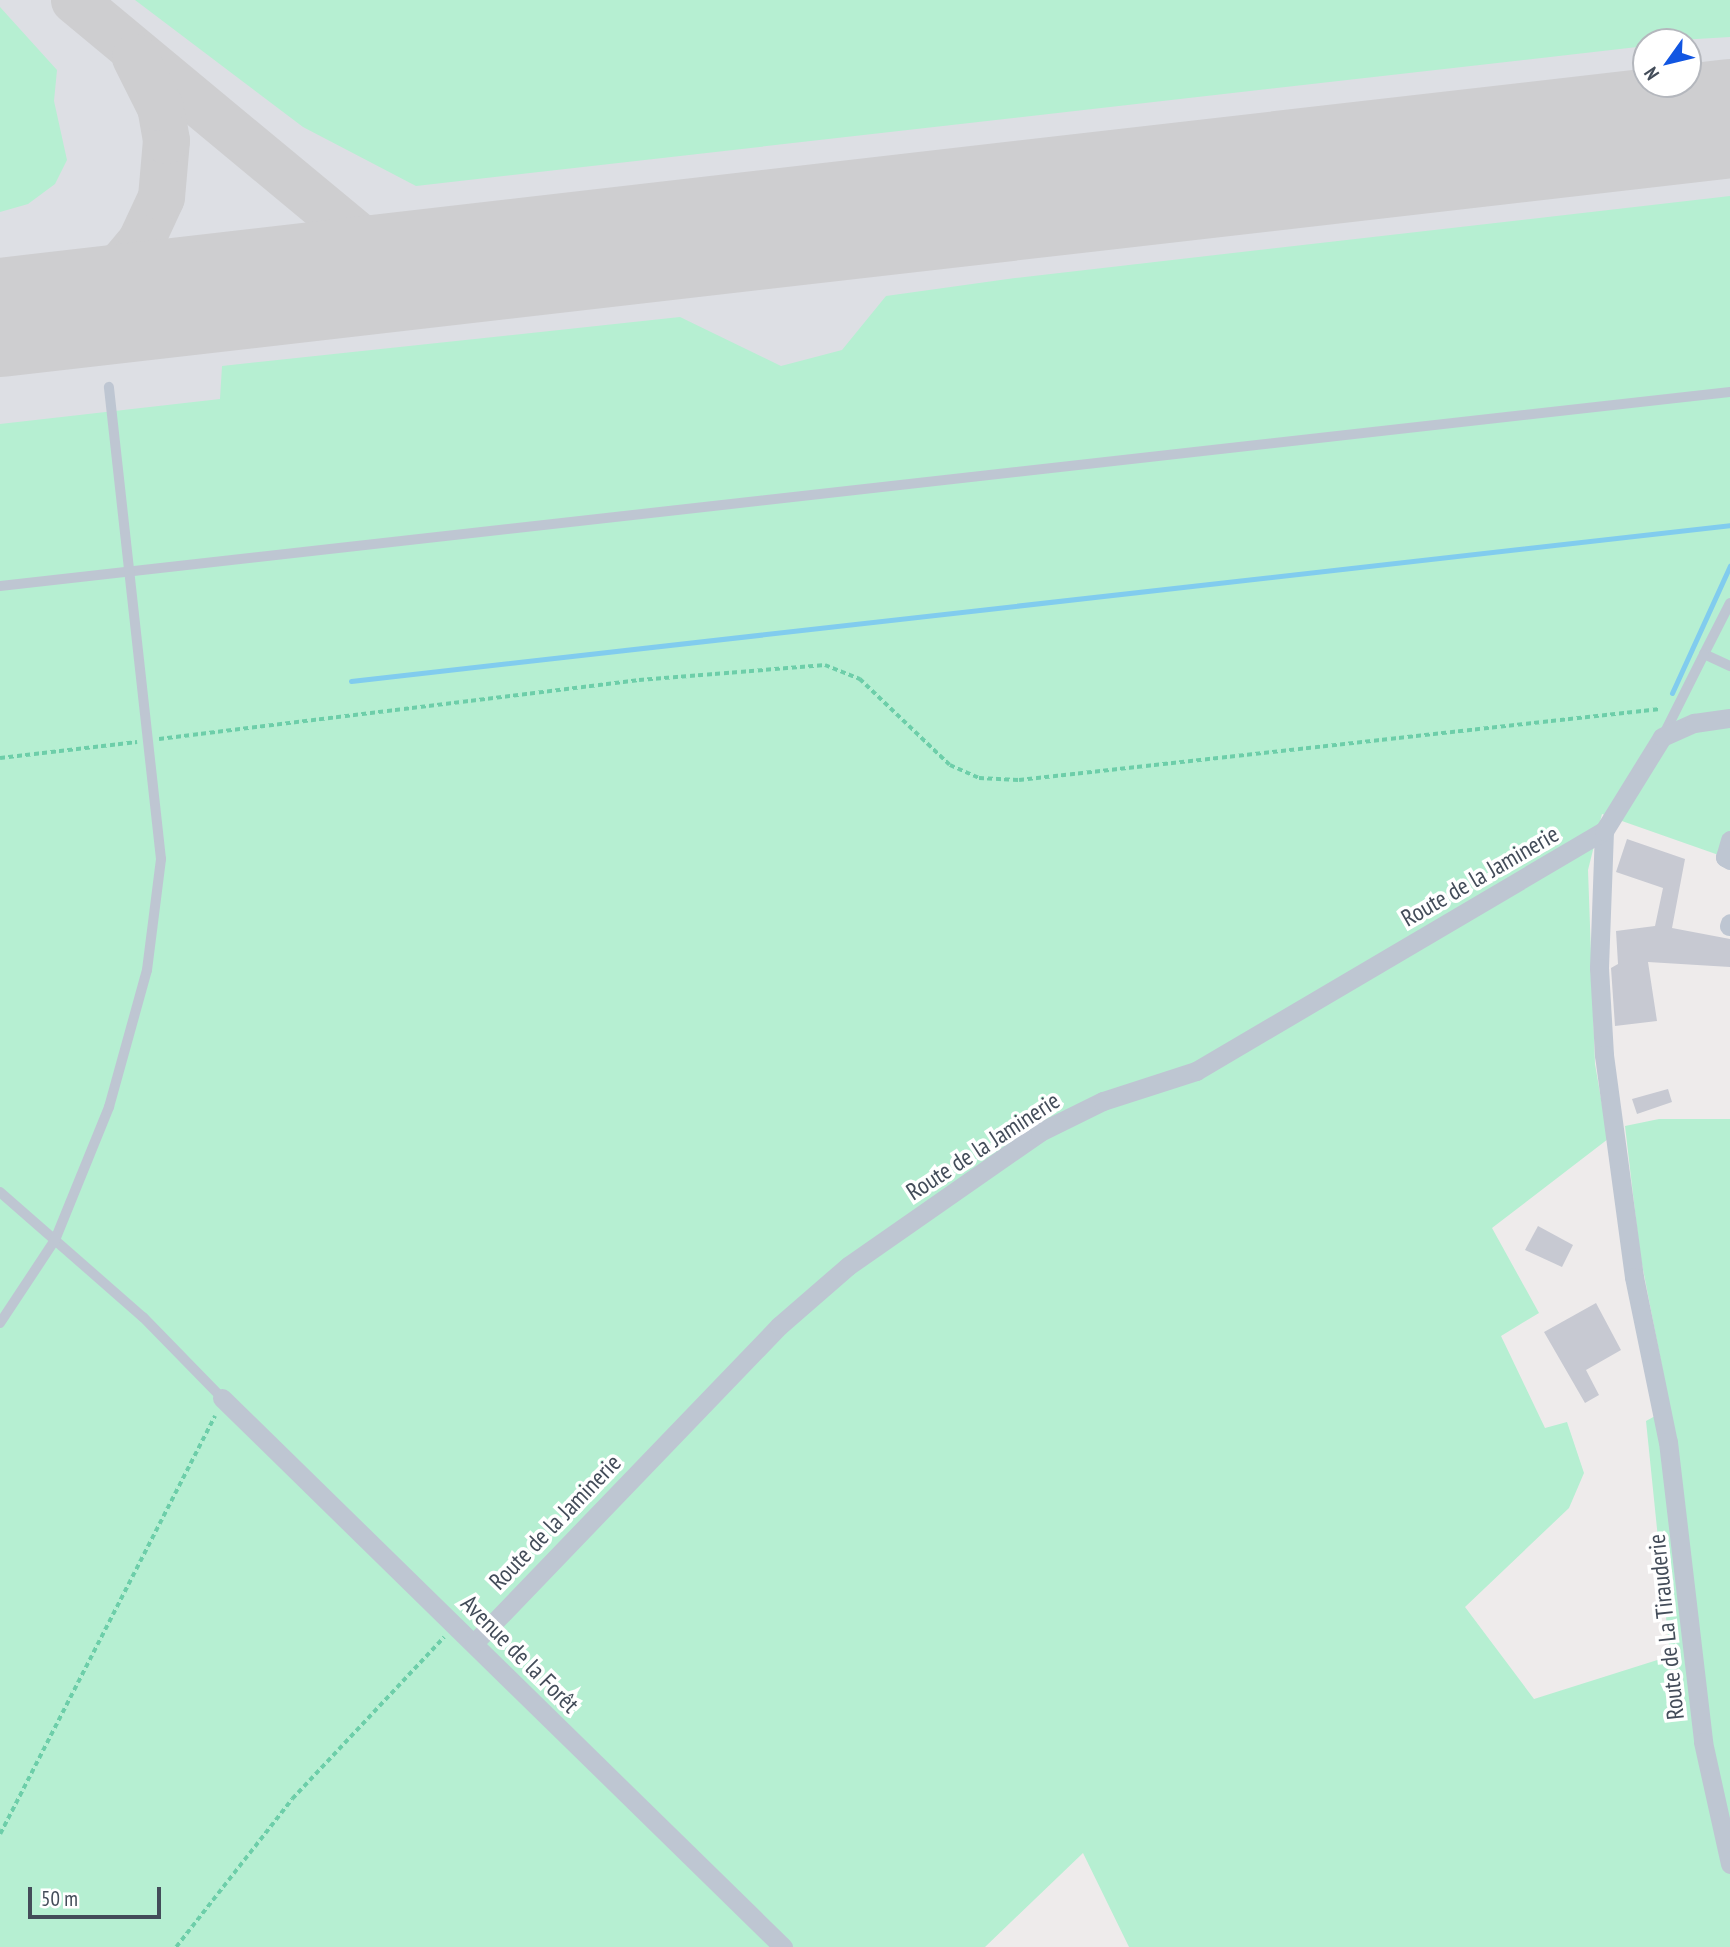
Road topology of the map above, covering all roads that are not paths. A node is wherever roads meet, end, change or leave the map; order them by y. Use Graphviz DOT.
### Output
graph roads {
  1 [pos="109,387"];
  2 [pos="1730,392"];
  3 [pos="131,571"];
  4 [pos="0,586"];
  5 [pos="1730,603"];
  6 [pos="1704,654"];
  7 [pos="1730,666"];
  8 [pos="1730,718"];
  9 [pos="1662,737"];
  10 [pos="1604,831"];
  11 [pos="1730,840"];
  12 [pos="1730,860"];
  13 [pos="0,1192"];
  14 [pos="54,1240"];
  15 [pos="0,1323"];
  16 [pos="222,1398"];
  17 [pos="474,1643"];
  18 [pos="1730,1864"];
  19 [pos="783,1947"];
  1 -- 3 [label="lane"];
  2 -- 3 [label="lane"];
  3 -- 4 [label="lane"];
  3 -- 14 [label="lane"];
  5 -- 6 [label="lane"];
  6 -- 7 [label="lane"];
  6 -- 9 [label="lane"];
  8 -- 9 [label="street"];
  9 -- 10 [label="street, Route de la Jaminerie"];
  10 -- 17 [label="street, Route de la Jaminerie"];
  10 -- 18 [label="street, Route de La Tirauderie"];
  11 -- 12 [label="street"];
  13 -- 14 [label="lane"];
  14 -- 15 [label="lane"];
  14 -- 16 [label="lane"];
  16 -- 17 [label="street, Avenue de la Forêt"];
  17 -- 19 [label="street, Avenue de la Forêt"];
}
